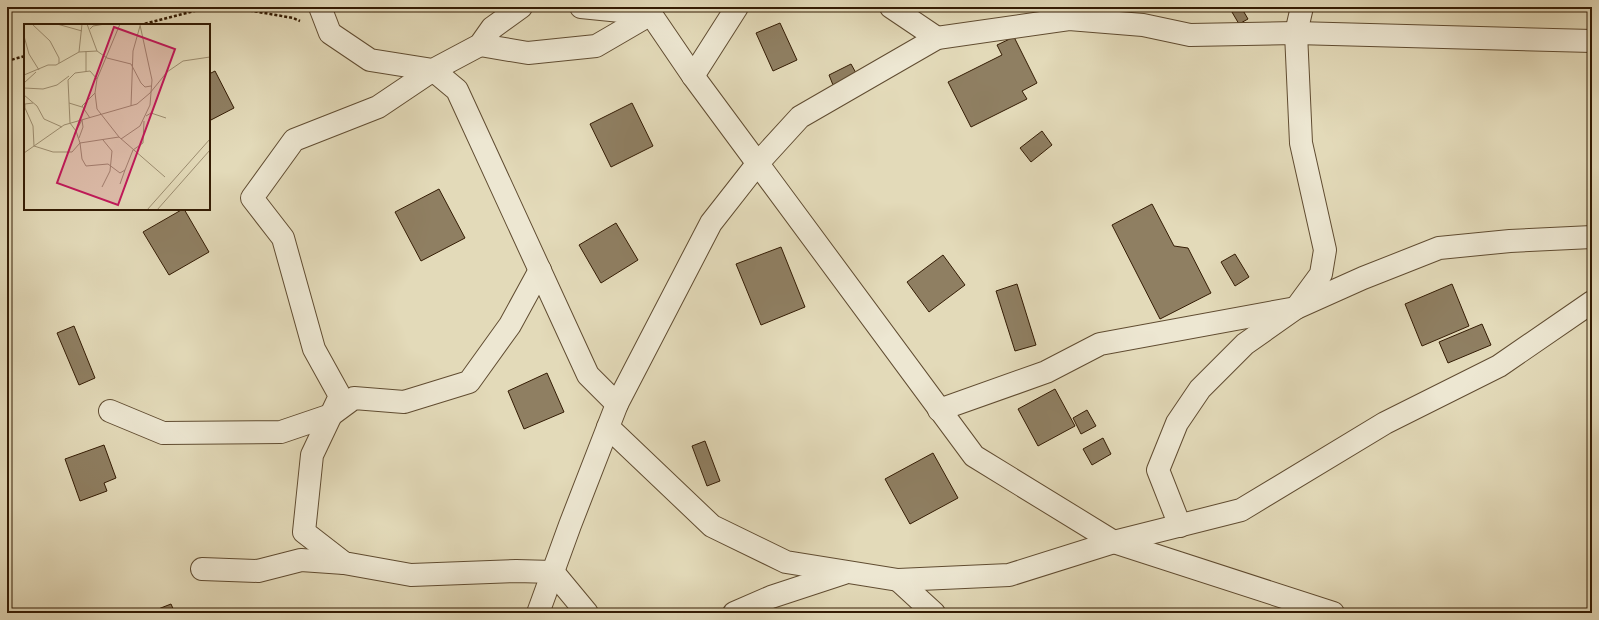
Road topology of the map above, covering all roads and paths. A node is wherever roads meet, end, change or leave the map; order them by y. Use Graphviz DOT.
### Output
graph roads {
  1 [pos="210,7"];
  2 [pos="230,7"];
  3 [pos="320,7"];
  4 [pos="521,7"];
  5 [pos="581,7"];
  6 [pos="737,7"];
  7 [pos="891,7"];
  8 [pos="1302,7"];
  9 [pos="648,11"];
  10 [pos="1072,13"];
  11 [pos="144,24"];
  12 [pos="330,33"];
  13 [pos="1296,33"];
  14 [pos="937,38"];
  15 [pos="1592,41"];
  16 [pos="480,46"];
  17 [pos="24,56"];
  18 [pos="7,61"];
  19 [pos="433,70"];
  20 [pos="694,76"];
  21 [pos="758,163"];
  22 [pos="1592,237"];
  23 [pos="540,270"];
  24 [pos="1592,302"];
  25 [pos="1296,308"];
  26 [pos="617,404"];
  27 [pos="939,410"];
  28 [pos="110,411"];
  29 [pos="331,415"];
  30 [pos="608,427"];
  31 [pos="1180,526"];
  32 [pos="1114,542"];
  33 [pos="344,563"];
  34 [pos="202,569"];
  35 [pos="553,572"];
  36 [pos="848,572"];
  37 [pos="898,580"];
  38 [pos="538,613"];
  39 [pos="587,613"];
  40 [pos="734,613"];
  41 [pos="934,613"];
  42 [pos="1333,613"];
  1 -- 11 [label="path"];
  2 -- 12 [label="path"];
  3 -- 12 [label="street"];
  4 -- 16 [label="street"];
  5 -- 9 [label="street"];
  6 -- 20 [label="street"];
  7 -- 14 [label="street"];
  8 -- 13 [label="street"];
  9 -- 16 [label="street"];
  9 -- 20 [label="street"];
  10 -- 13 [label="street"];
  10 -- 14 [label="street"];
  12 -- 19 [label="street"];
  13 -- 15 [label="street"];
  13 -- 25 [label="street"];
  14 -- 21 [label="street"];
  16 -- 19 [label="street"];
  17 -- 18 [label="path"];
  19 -- 23 [label="street"];
  19 -- 29 [label="street"];
  20 -- 21 [label="street"];
  21 -- 26 [label="street"];
  21 -- 27 [label="street"];
  22 -- 25 [label="street"];
  23 -- 26 [label="street"];
  23 -- 29 [label="street"];
  24 -- 31 [label="street"];
  25 -- 27 [label="street"];
  25 -- 31 [label="street"];
  26 -- 30 [label="street"];
  27 -- 32 [label="street"];
  28 -- 29 [label="street"];
  29 -- 33 [label="street"];
  30 -- 35 [label="street"];
  30 -- 36 [label="street"];
  31 -- 32 [label="street"];
  32 -- 37 [label="street"];
  32 -- 42 [label="street"];
  33 -- 34 [label="street"];
  33 -- 35 [label="street"];
  35 -- 38 [label="street"];
  35 -- 39 [label="street"];
  36 -- 37 [label="street"];
  36 -- 40 [label="street"];
  37 -- 41 [label="street"];
}
